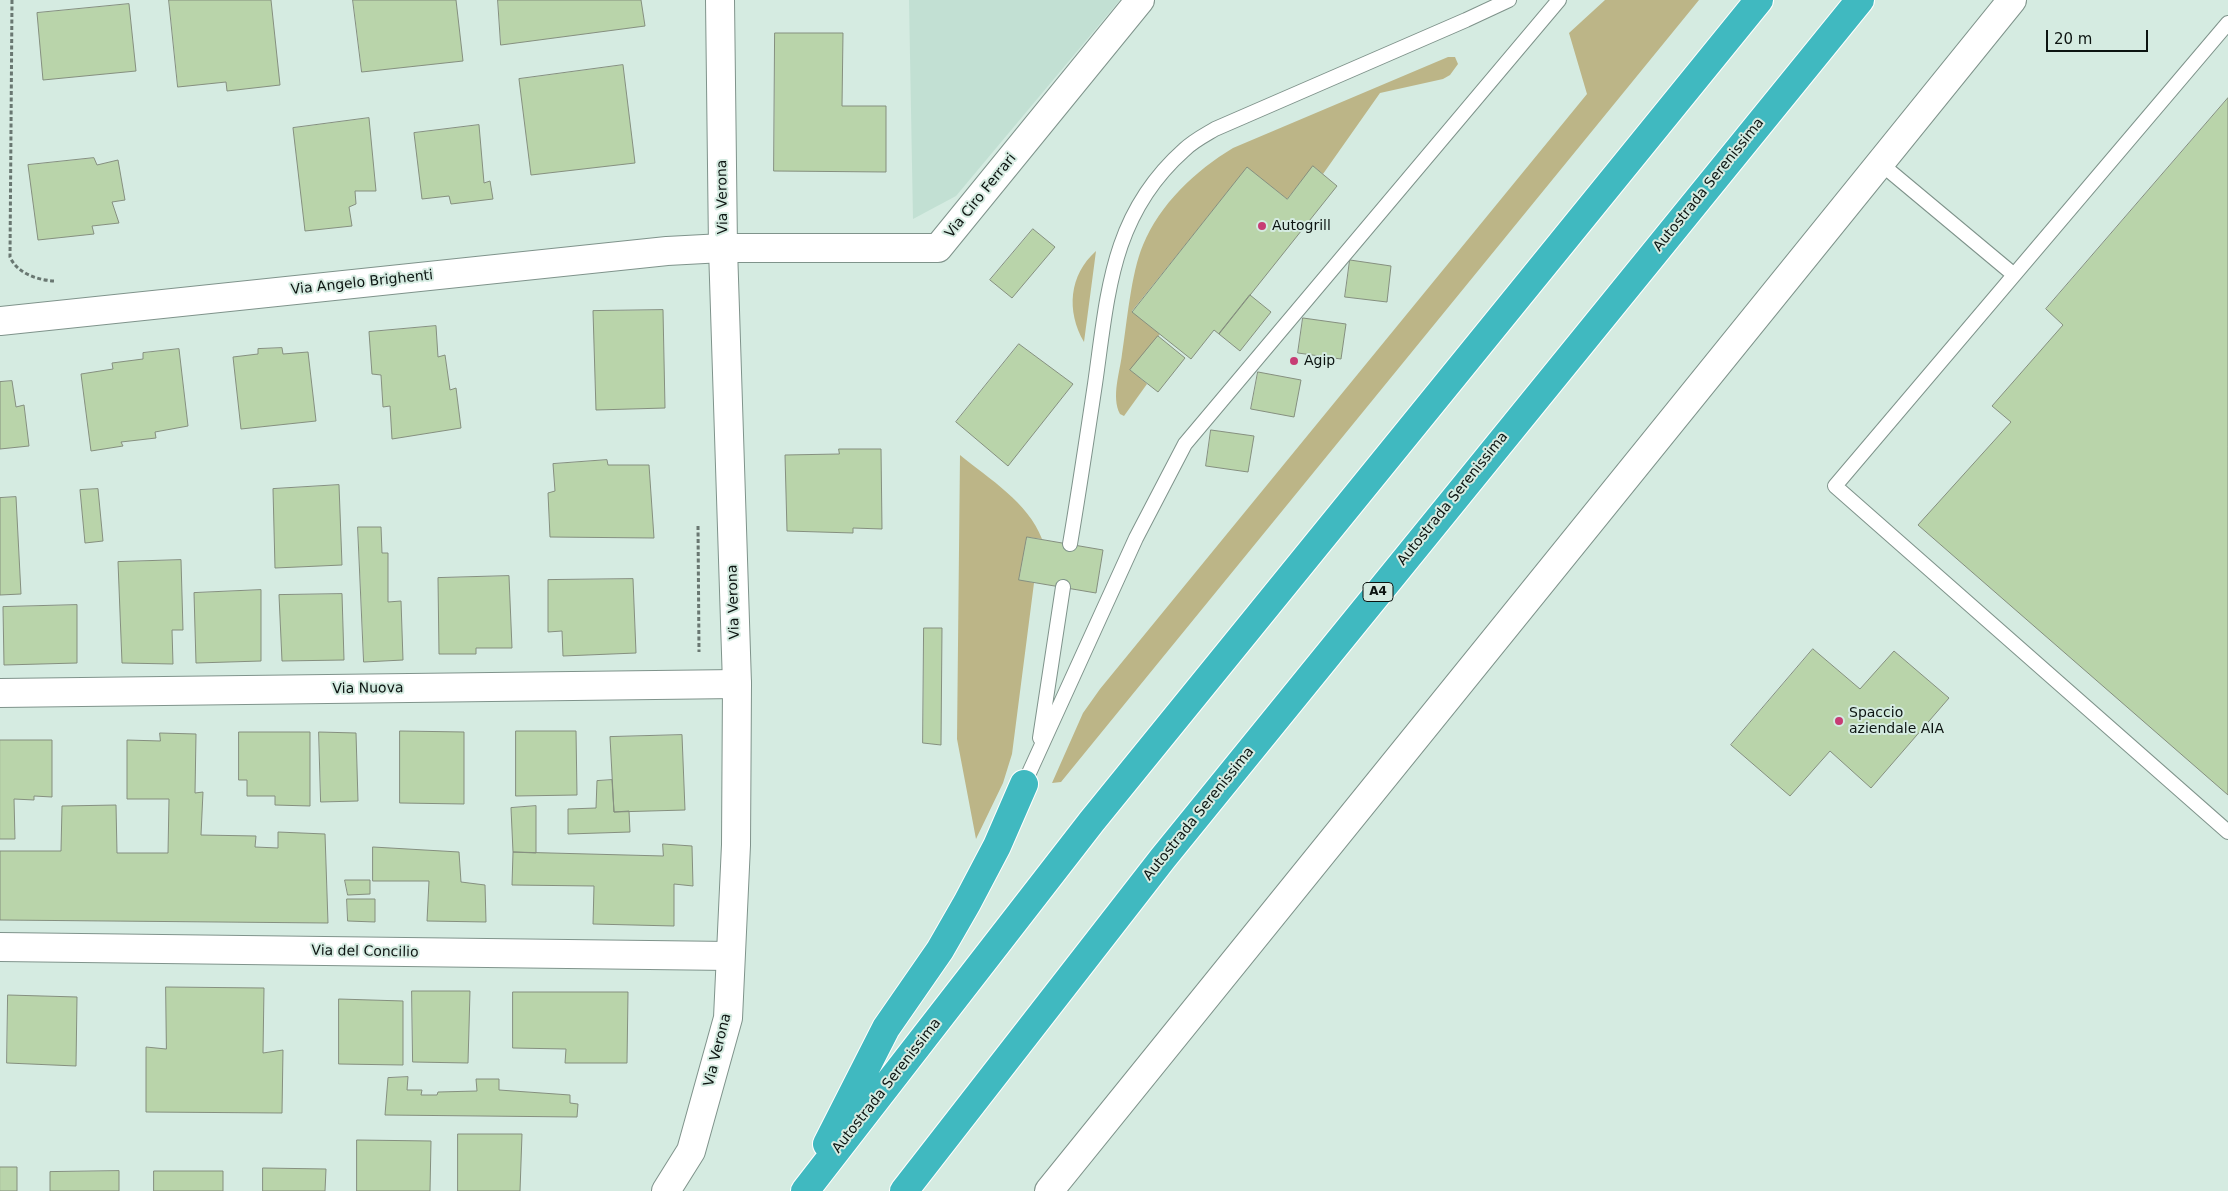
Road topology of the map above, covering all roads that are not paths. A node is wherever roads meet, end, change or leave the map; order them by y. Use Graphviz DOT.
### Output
graph roads {
  1 [pos="720,0"];
  2 [pos="1140,0"];
  3 [pos="1509,0"];
  4 [pos="1558,0"];
  5 [pos="1759,0"];
  6 [pos="1860,0"];
  7 [pos="2012,0"];
  8 [pos="2228,23"];
  9 [pos="1880,163"];
  10 [pos="724,248"];
  11 [pos="2014,274"];
  12 [pos="0,321"];
  13 [pos="1070,544"];
  14 [pos="1063,588"];
  15 [pos="737,684"];
  16 [pos="0,693"];
  17 [pos="1038,754"];
  18 [pos="1024,784"];
  19 [pos="2228,832"];
  20 [pos="0,948"];
  21 [pos="730,956"];
  22 [pos="666,1191"];
  23 [pos="804,1191"];
  24 [pos="904,1191"];
  25 [pos="1049,1191"];
  1 -- 10 [label="street, Via Verona"];
  2 -- 10 [label="street, Via Ciro Ferrari"];
  3 -- 13 [label="lane"];
  4 -- 17 [label="lane"];
  5 -- 23 [label="highway, Autostrada Serenissima"];
  6 -- 24 [label="highway, Autostrada Serenissima / A4"];
  7 -- 9 [label="street"];
  8 -- 11 [label="lane"];
  9 -- 11 [label="lane"];
  9 -- 25 [label="street"];
  10 -- 12 [label="street, Via Angelo Brighenti"];
  10 -- 15 [label="street, Via Verona"];
  11 -- 19 [label="lane"];
  14 -- 17 [label="lane"];
  15 -- 16 [label="street, Via Nuova"];
  15 -- 21 [label="street, Via Verona"];
  17 -- 18 [label="lane"];
  18 -- 23 [label="highway"];
  20 -- 21 [label="street, Via del Concilio"];
  21 -- 22 [label="street, Via Verona"];
}
